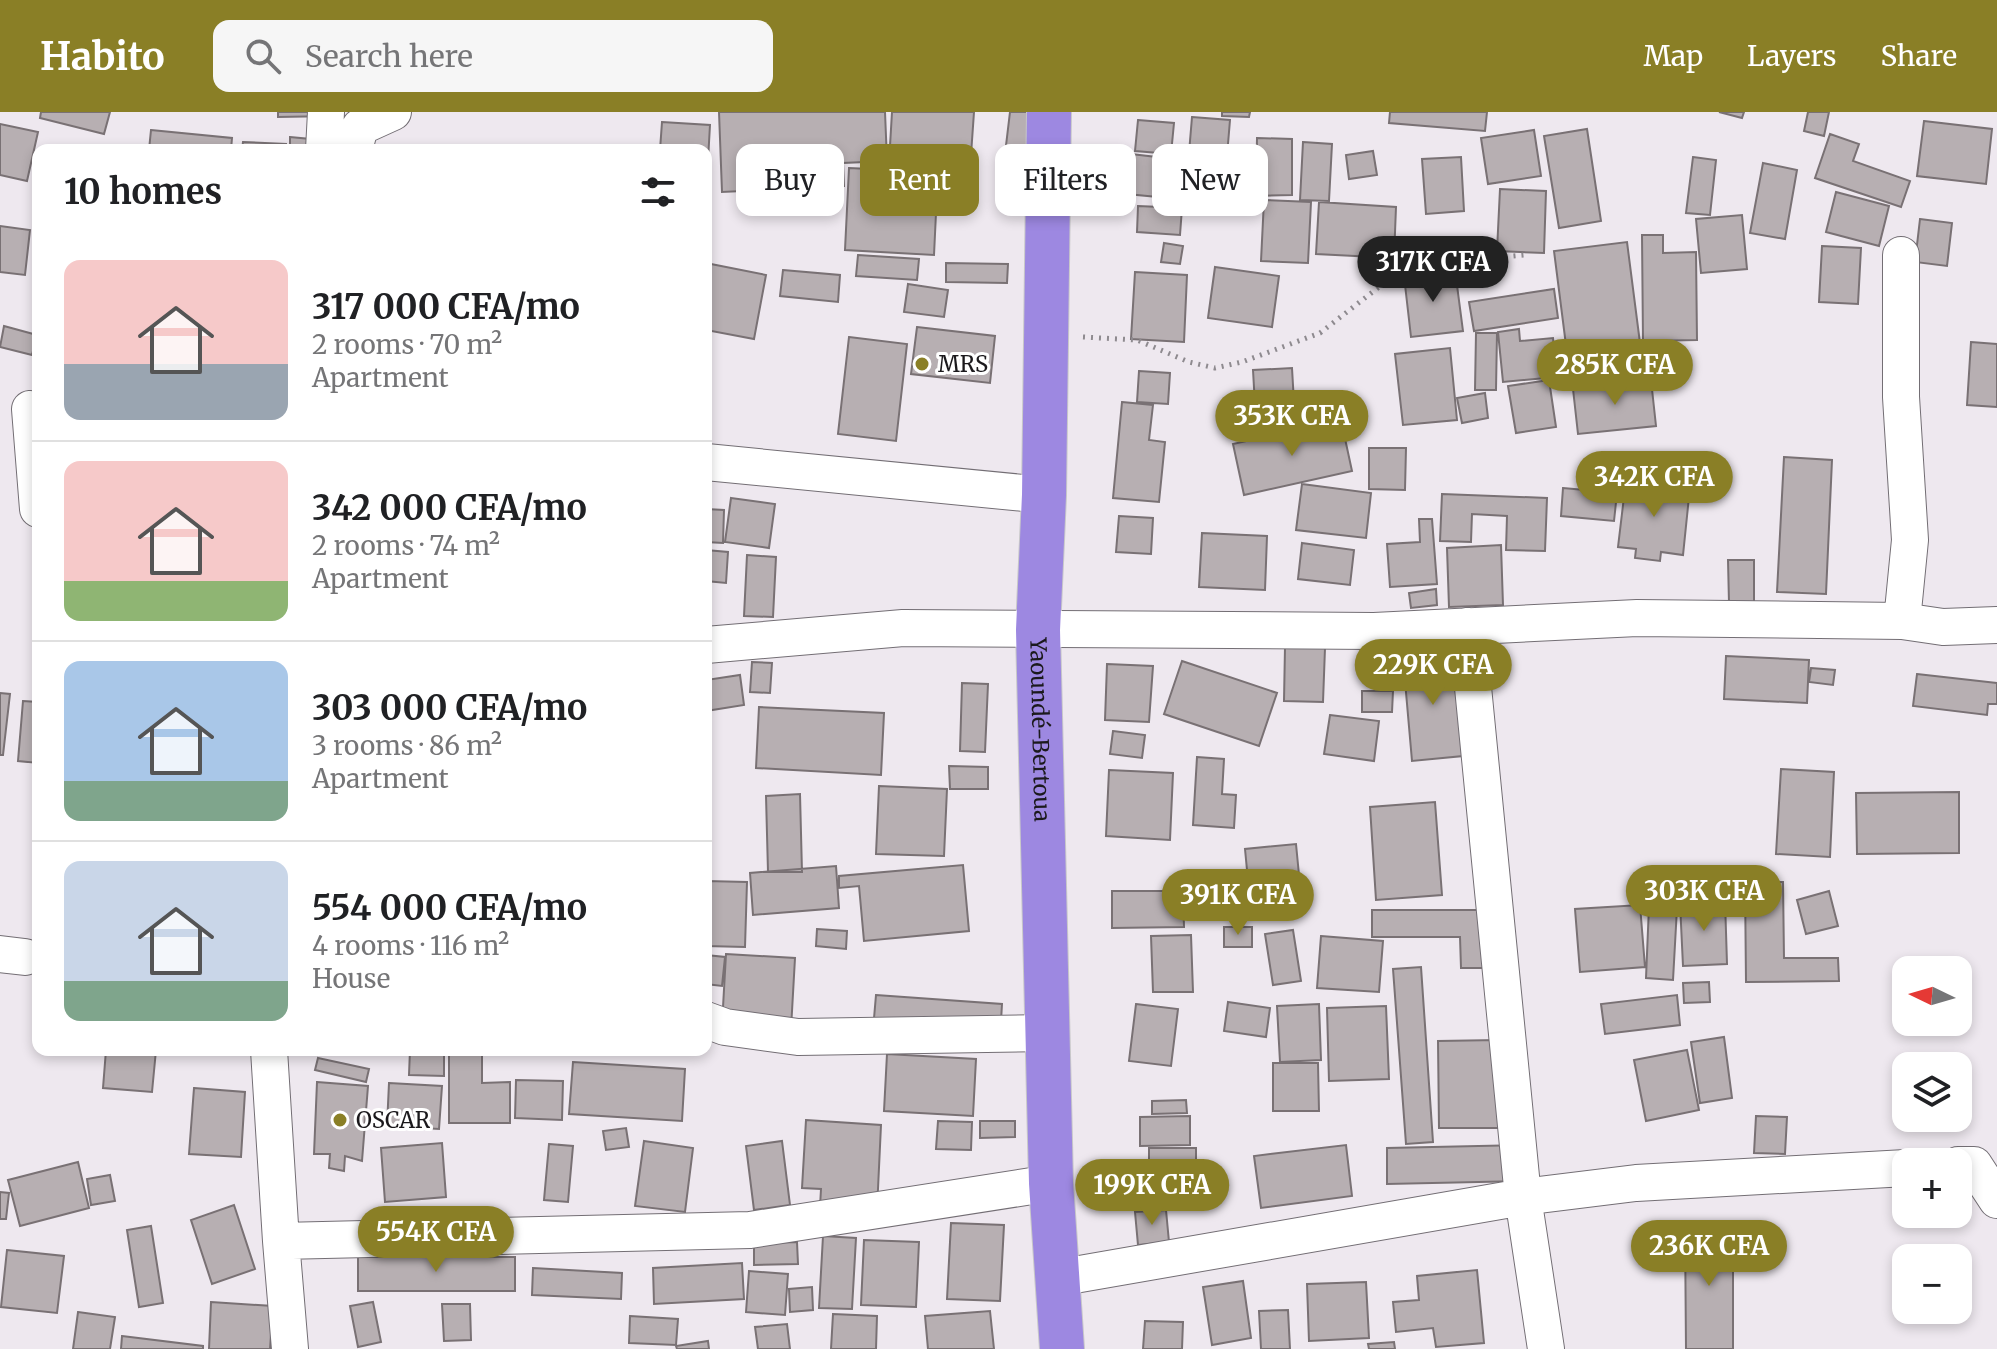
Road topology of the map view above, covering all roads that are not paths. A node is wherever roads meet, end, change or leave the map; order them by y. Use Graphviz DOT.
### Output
graph roads {
  1 [pos="326,112"];
  2 [pos="393,112"];
  3 [pos="1049,112"];
  4 [pos="324,144"];
  5 [pos="356,144"];
  6 [pos="1901,255"];
  7 [pos="23,408"];
  8 [pos="712,463"];
  9 [pos="32,469"];
  10 [pos="1044,495"];
  11 [pos="1902,621"];
  12 [pos="1997,625"];
  13 [pos="1467,626"];
  14 [pos="1038,630"];
  15 [pos="712,644"];
  16 [pos="712,1022"];
  17 [pos="1046,1033"];
  18 [pos="269,1056"];
  19 [pos="1976,1161"];
  20 [pos="1892,1169"];
  21 [pos="1051,1183"];
  22 [pos="1523,1197"];
  23 [pos="1997,1200"];
  24 [pos="281,1241"];
  25 [pos="1057,1278"];
  26 [pos="290,1349"];
  27 [pos="1062,1349"];
  28 [pos="1546,1349"];
  1 -- 4 [label="street"];
  2 -- 5 [label="street"];
  3 -- 10 [label="highway, Yaoundé-Bertoua"];
  6 -- 11 [label="street"];
  7 -- 9 [label="street"];
  8 -- 10 [label="street"];
  10 -- 14 [label="highway, Yaoundé-Bertoua"];
  11 -- 12 [label="street"];
  11 -- 13 [label="street"];
  13 -- 14 [label="street"];
  13 -- 22 [label="street"];
  14 -- 15 [label="street"];
  14 -- 17 [label="highway, Yaoundé-Bertoua"];
  16 -- 17 [label="street"];
  17 -- 21 [label="highway, Yaoundé-Bertoua"];
  18 -- 24 [label="street"];
  19 -- 23 [label="street"];
  20 -- 22 [label="street"];
  21 -- 24 [label="street"];
  21 -- 25 [label="highway, Yaoundé-Bertoua"];
  22 -- 25 [label="street"];
  22 -- 28 [label="street"];
  24 -- 26 [label="street"];
  25 -- 27 [label="highway, Yaoundé-Bertoua"];
}
